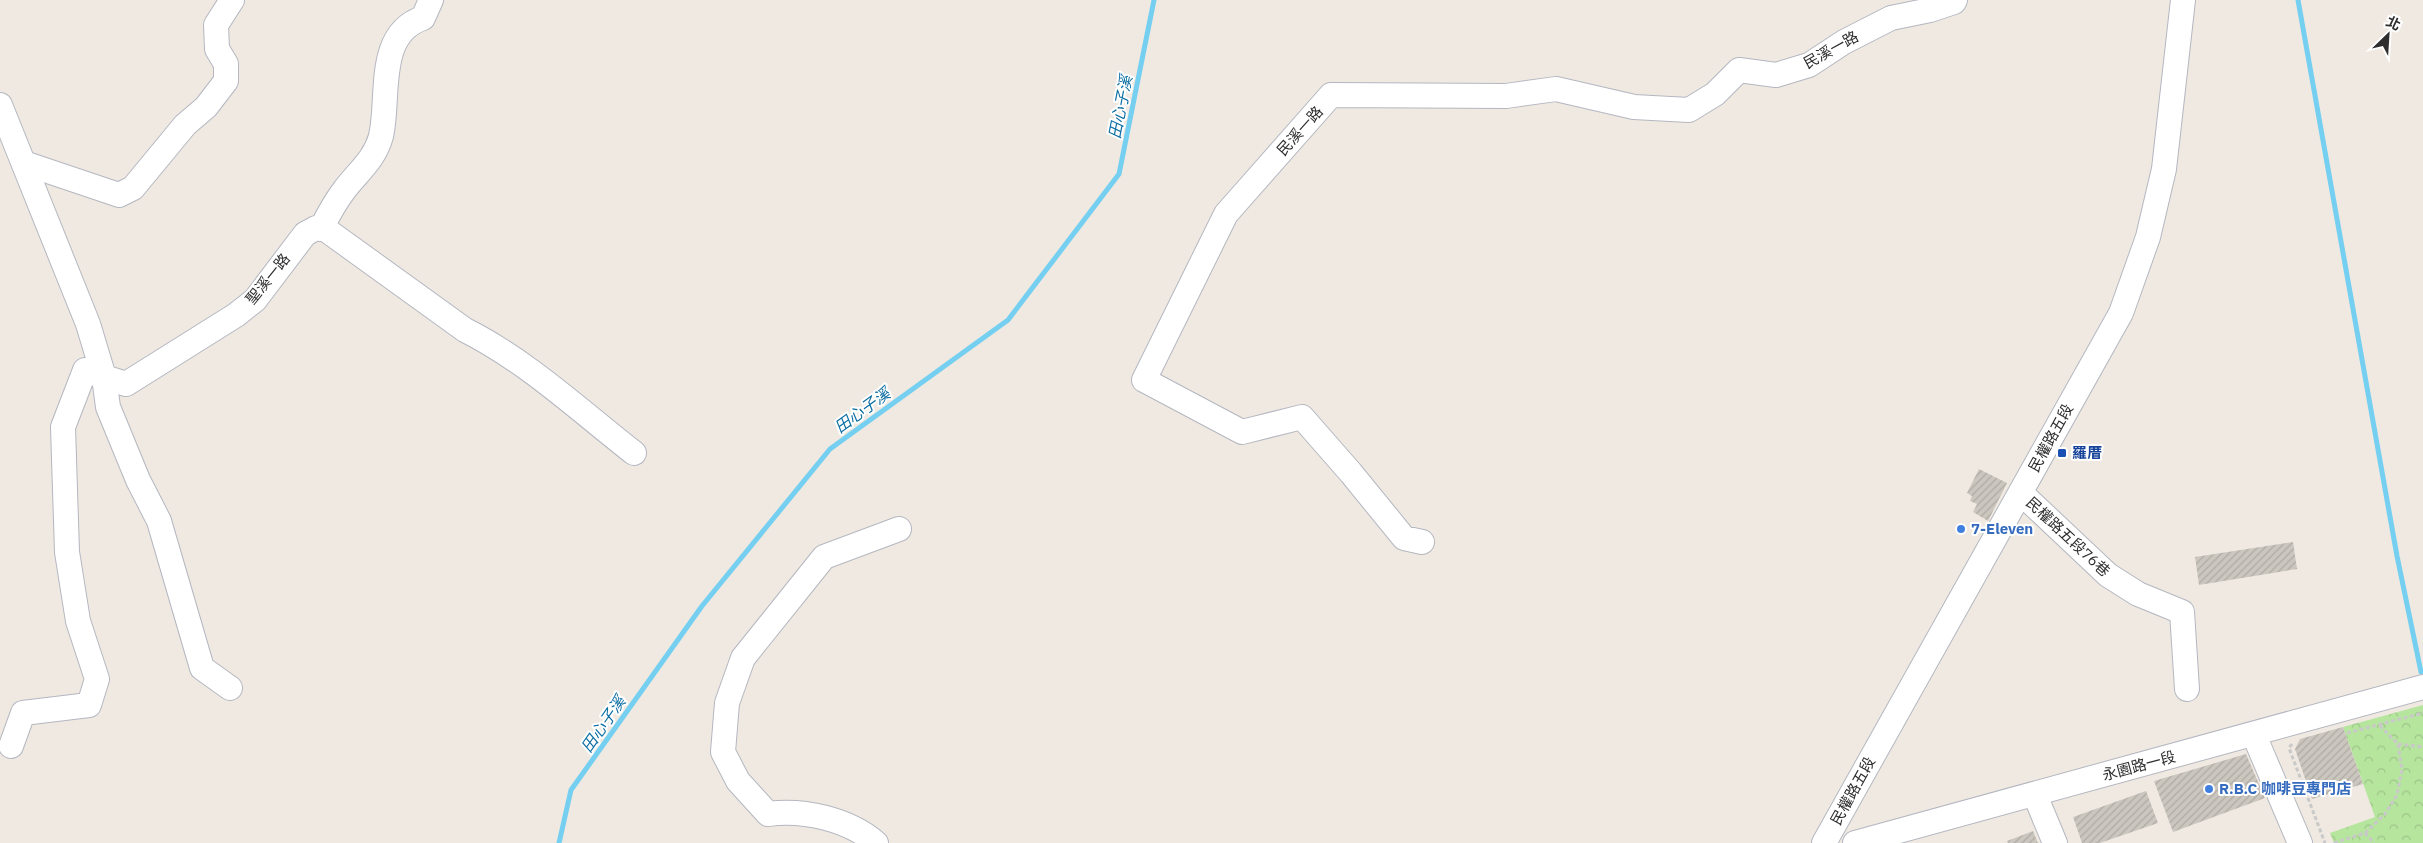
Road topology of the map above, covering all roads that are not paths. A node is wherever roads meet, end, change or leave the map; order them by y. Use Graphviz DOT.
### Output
graph roads {
  1 [pos="232,0"];
  2 [pos="431,0"];
  3 [pos="1955,0"];
  4 [pos="2183,0"];
  5 [pos="0,105"];
  6 [pos="24,162"];
  7 [pos="321,229"];
  8 [pos="104,377"];
  9 [pos="634,453"];
  10 [pos="2021,493"];
  11 [pos="899,529"];
  12 [pos="1422,542"];
  13 [pos="2423,687"];
  14 [pos="230,688"];
  15 [pos="2187,689"];
  16 [pos="2254,735"];
  17 [pos="11,746"];
  18 [pos="2035,795"];
  19 [pos="876,843"];
  20 [pos="1824,843"];
  21 [pos="1855,843"];
  22 [pos="2055,843"];
  23 [pos="2300,843"];
  1 -- 6 [label="street"];
  2 -- 7 [label="street"];
  3 -- 12 [label="street, 民溪一路"];
  4 -- 10 [label="street, 民權路五段"];
  5 -- 6 [label="street"];
  6 -- 8 [label="street"];
  7 -- 8 [label="street, 聖溪一路"];
  7 -- 9 [label="street"];
  8 -- 14 [label="street"];
  8 -- 17 [label="street, 聖溪一路"];
  10 -- 15 [label="street, 民權路五段76巷"];
  10 -- 20 [label="street, 民權路五段"];
  11 -- 19 [label="street"];
  13 -- 16 [label="street, 永園路一段"];
  16 -- 18 [label="street, 永園路一段"];
  16 -- 23 [label="street"];
  18 -- 21 [label="street, 永園路一段"];
  18 -- 22 [label="street"];
}
